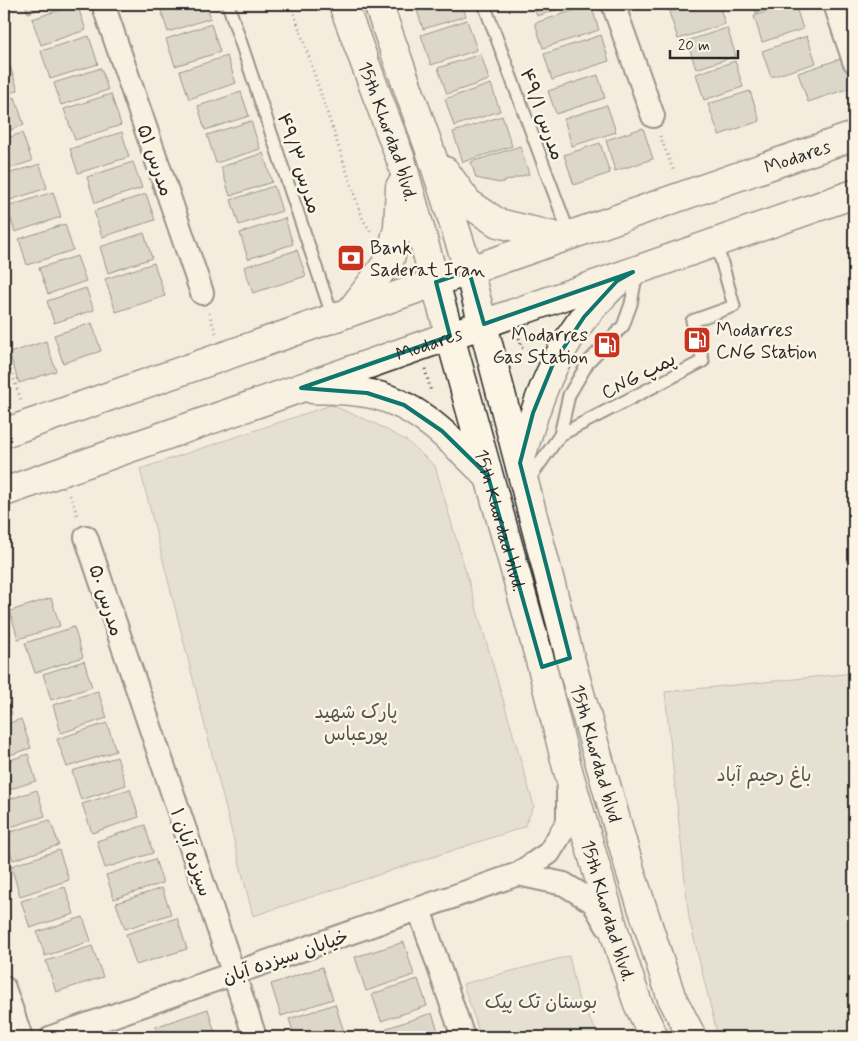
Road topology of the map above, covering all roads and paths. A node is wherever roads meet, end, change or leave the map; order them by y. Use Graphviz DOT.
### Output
graph roads {
  1 [pos="103,4"];
  2 [pos="228,4"];
  3 [pos="291,4"];
  4 [pos="344,4"];
  5 [pos="378,4"];
  6 [pos="484,4"];
  7 [pos="613,4"];
  8 [pos="834,4"];
  9 [pos="854,61"];
  10 [pos="653,116"];
  11 [pos="854,136"];
  12 [pos="430,150"];
  13 [pos="400,160"];
  14 [pos="854,194"];
  15 [pos="683,196"];
  16 [pos="566,237"];
  17 [pos="716,242"];
  18 [pos="390,259"];
  19 [pos="469,271"];
  20 [pos="635,271"];
  21 [pos="436,282"];
  22 [pos="202,293"];
  23 [pos="342,315"];
  24 [pos="484,324"];
  25 [pos="450,336"];
  26 [pos="4,351"];
  27 [pos="224,357"];
  28 [pos="301,388"];
  29 [pos="29,424"];
  30 [pos="4,433"];
  31 [pos="560,436"];
  32 [pos="62,472"];
  33 [pos="523,473"];
  34 [pos="488,476"];
  35 [pos="4,492"];
  36 [pos="86,537"];
  37 [pos="570,658"];
  38 [pos="542,667"];
  39 [pos="150,729"];
  40 [pos="567,767"];
  41 [pos="518,874"];
  42 [pos="420,909"];
  43 [pos="618,944"];
  44 [pos="234,974"];
  45 [pos="4,988"];
  46 [pos="21,1037"];
  47 [pos="52,1037"];
  48 [pos="255,1037"];
  49 [pos="463,1037"];
  50 [pos="654,1037"];
  51 [pos="692,1037"];
  1 -- 22 [label="street, مدرس ۵۱"];
  2 -- 23 [label="lane, مدرس ۴۹/۳"];
  3 -- 18 [label="path"];
  4 -- 13 [label="main road, 15th Khordad blvd."];
  5 -- 12 [label="main road, 15th Khordad blvd."];
  6 -- 16 [label="lane, مدرس ۴۹/۱"];
  7 -- 10 [label="street"];
  8 -- 9 [label="street"];
  10 -- 15 [label="path"];
  11 -- 15 [label="main road, Modares"];
  12 -- 16 [label="main road"];
  12 -- 19 [label="main road, 15th Khordad blvd."];
  13 -- 18 [label="main road"];
  13 -- 21 [label="main road, 15th Khordad blvd."];
  14 -- 17 [label="main road, Modares"];
  15 -- 16 [label="main road, Modares"];
  16 -- 19 [label="main road, Modares"];
  17 -- 20 [label="main road, Modares"];
  17 -- 31 [label="lane, CNG پمپ"];
  18 -- 23 [label="main road"];
  19 -- 21 [label="main road, Modares"];
  19 -- 24 [label="main road, 15th Khordad blvd."];
  20 -- 24 [label="main road, Modares"];
  20 -- 31 [label="lane"];
  20 -- 33 [label="main road"];
  21 -- 23 [label="main road, Modares"];
  21 -- 25 [label="main road, 15th Khordad blvd."];
  22 -- 27 [label="path"];
  23 -- 27 [label="main road, Modares"];
  24 -- 25 [label="main road, Modares"];
  24 -- 33 [label="main road, 15th Khordad blvd."];
  25 -- 28 [label="main road, Modares"];
  25 -- 34 [label="main road, 15th Khordad blvd."];
  26 -- 29 [label="path"];
  27 -- 29 [label="main road, Modares"];
  28 -- 32 [label="main road, Modares"];
  28 -- 34 [label="main road"];
  29 -- 30 [label="main road, Modares"];
  31 -- 33 [label="lane"];
  32 -- 35 [label="main road, Modares"];
  32 -- 36 [label="path"];
  33 -- 37 [label="main road, 15th Khordad blvd"];
  34 -- 38 [label="main road, 15th Khordad blvd."];
  36 -- 39 [label="street, مدرس ۵۰"];
  37 -- 38 [label="main road"];
  37 -- 51 [label="main road, 15th Khordad blvd"];
  38 -- 40 [label="main road, 15th Khordad blvd."];
  39 -- 44 [label="street, سیزده آبان ۱"];
  40 -- 41 [label="street, خیابان سیزده آبان"];
  40 -- 43 [label="main road, 15th Khordad blvd."];
  41 -- 42 [label="street, خیابان سیزده آبان"];
  41 -- 43 [label="street"];
  42 -- 44 [label="street, خیابان سیزده آبان"];
  42 -- 49 [label="street"];
  43 -- 50 [label="main road, 15th Khordad blvd."];
  44 -- 47 [label="street, خیابان سیزده آبان"];
  44 -- 48 [label="street, سیزده آبان ۱"];
  45 -- 46 [label="street"];
}
